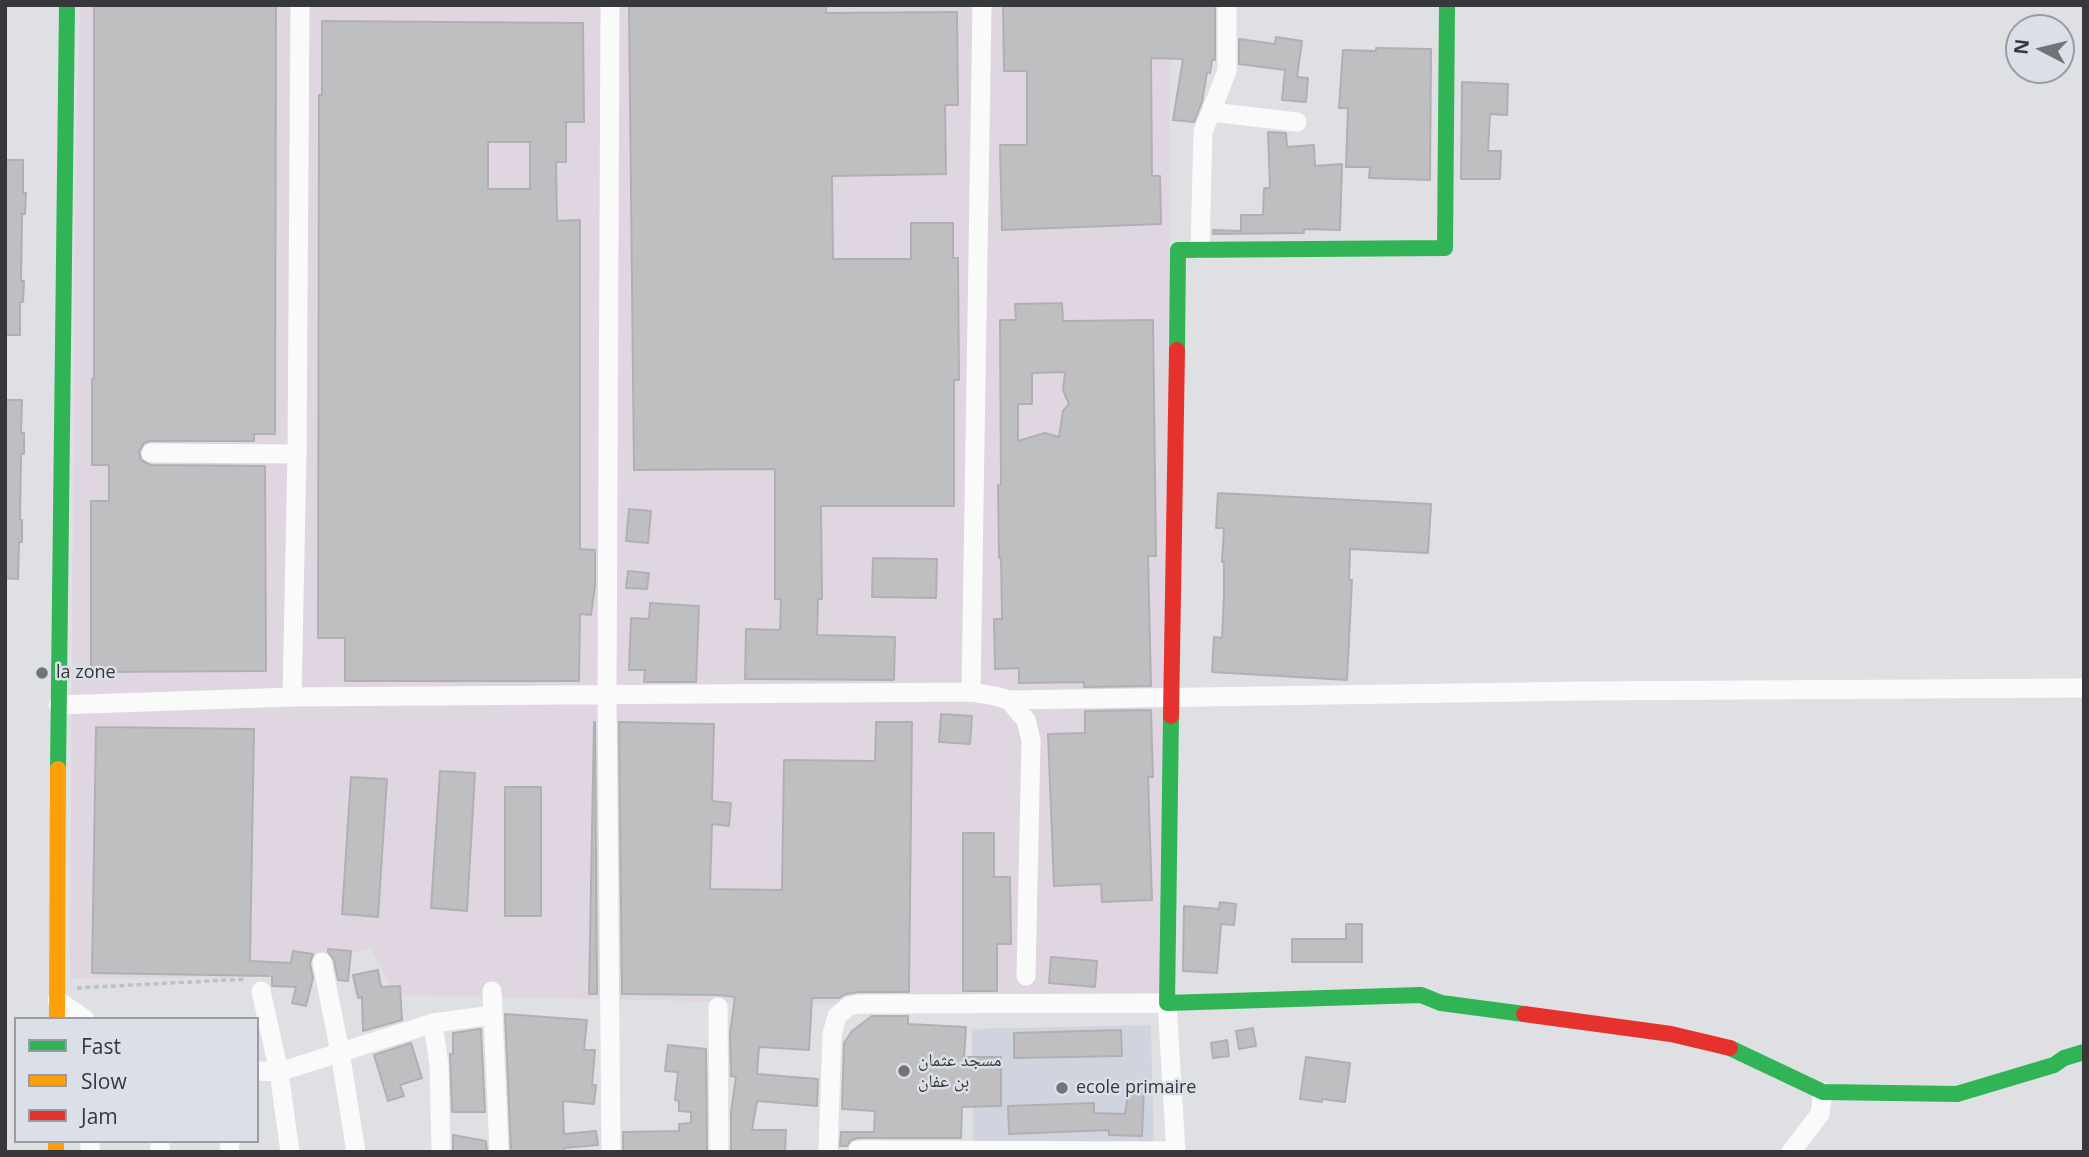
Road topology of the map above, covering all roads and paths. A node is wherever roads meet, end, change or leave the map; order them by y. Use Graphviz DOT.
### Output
graph roads {
  1 [pos="67,5"];
  2 [pos="300,5"];
  3 [pos="610,5"];
  4 [pos="982,5"];
  5 [pos="1227,5"];
  6 [pos="1447,5"];
  7 [pos="1211,112"];
  8 [pos="1297,122"];
  9 [pos="1200,250"];
  10 [pos="150,453"];
  11 [pos="297,454"];
  12 [pos="2084,688"];
  13 [pos="971,692"];
  14 [pos="607,696"];
  15 [pos="292,697"];
  16 [pos="1172,697"];
  17 [pos="1009,700"];
  18 [pos="58,705"];
  19 [pos="322,962"];
  20 [pos="1026,976"];
  21 [pos="258,982"];
  22 [pos="492,991"];
  23 [pos="57,1003"];
  24 [pos="1167,1003"];
  25 [pos="718,1007"];
  26 [pos="493,1015"];
  27 [pos="82,1017"];
  28 [pos="433,1023"];
  29 [pos="340,1052"];
  30 [pos="2084,1052"];
  31 [pos="259,1071"];
  32 [pos="279,1072"];
  33 [pos="1823,1092"];
  34 [pos="858,1150"];
  35 [pos="290,1152"];
  36 [pos="356,1152"];
  37 [pos="441,1152"];
  38 [pos="499,1152"];
  39 [pos="611,1152"];
  40 [pos="719,1152"];
  41 [pos="828,1152"];
  42 [pos="1176,1152"];
  43 [pos="1791,1152"];
  1 -- 18 [label="street"];
  2 -- 11 [label="street"];
  3 -- 14 [label="street"];
  4 -- 13 [label="street"];
  5 -- 7 [label="street"];
  6 -- 9 [label="street"];
  7 -- 8 [label="street"];
  7 -- 9 [label="street"];
  9 -- 16 [label="street"];
  10 -- 11 [label="street"];
  11 -- 15 [label="street"];
  12 -- 16 [label="street"];
  13 -- 14 [label="street"];
  13 -- 17 [label="street"];
  14 -- 15 [label="street"];
  14 -- 39 [label="street"];
  15 -- 18 [label="street"];
  16 -- 17 [label="street"];
  16 -- 24 [label="street"];
  17 -- 20 [label="street"];
  18 -- 23 [label="street"];
  19 -- 21 [label="path"];
  19 -- 29 [label="street"];
  21 -- 23 [label="path"];
  21 -- 32 [label="street"];
  22 -- 26 [label="street"];
  23 -- 27 [label="street"];
  24 -- 33 [label="street"];
  24 -- 41 [label="street"];
  24 -- 42 [label="street"];
  25 -- 40 [label="street"];
  26 -- 28 [label="street"];
  26 -- 38 [label="street"];
  28 -- 29 [label="street"];
  28 -- 37 [label="street"];
  29 -- 32 [label="street"];
  29 -- 36 [label="street"];
  30 -- 33 [label="street"];
  31 -- 32 [label="street"];
  32 -- 35 [label="street"];
  33 -- 43 [label="street"];
  34 -- 42 [label="street"];
}
